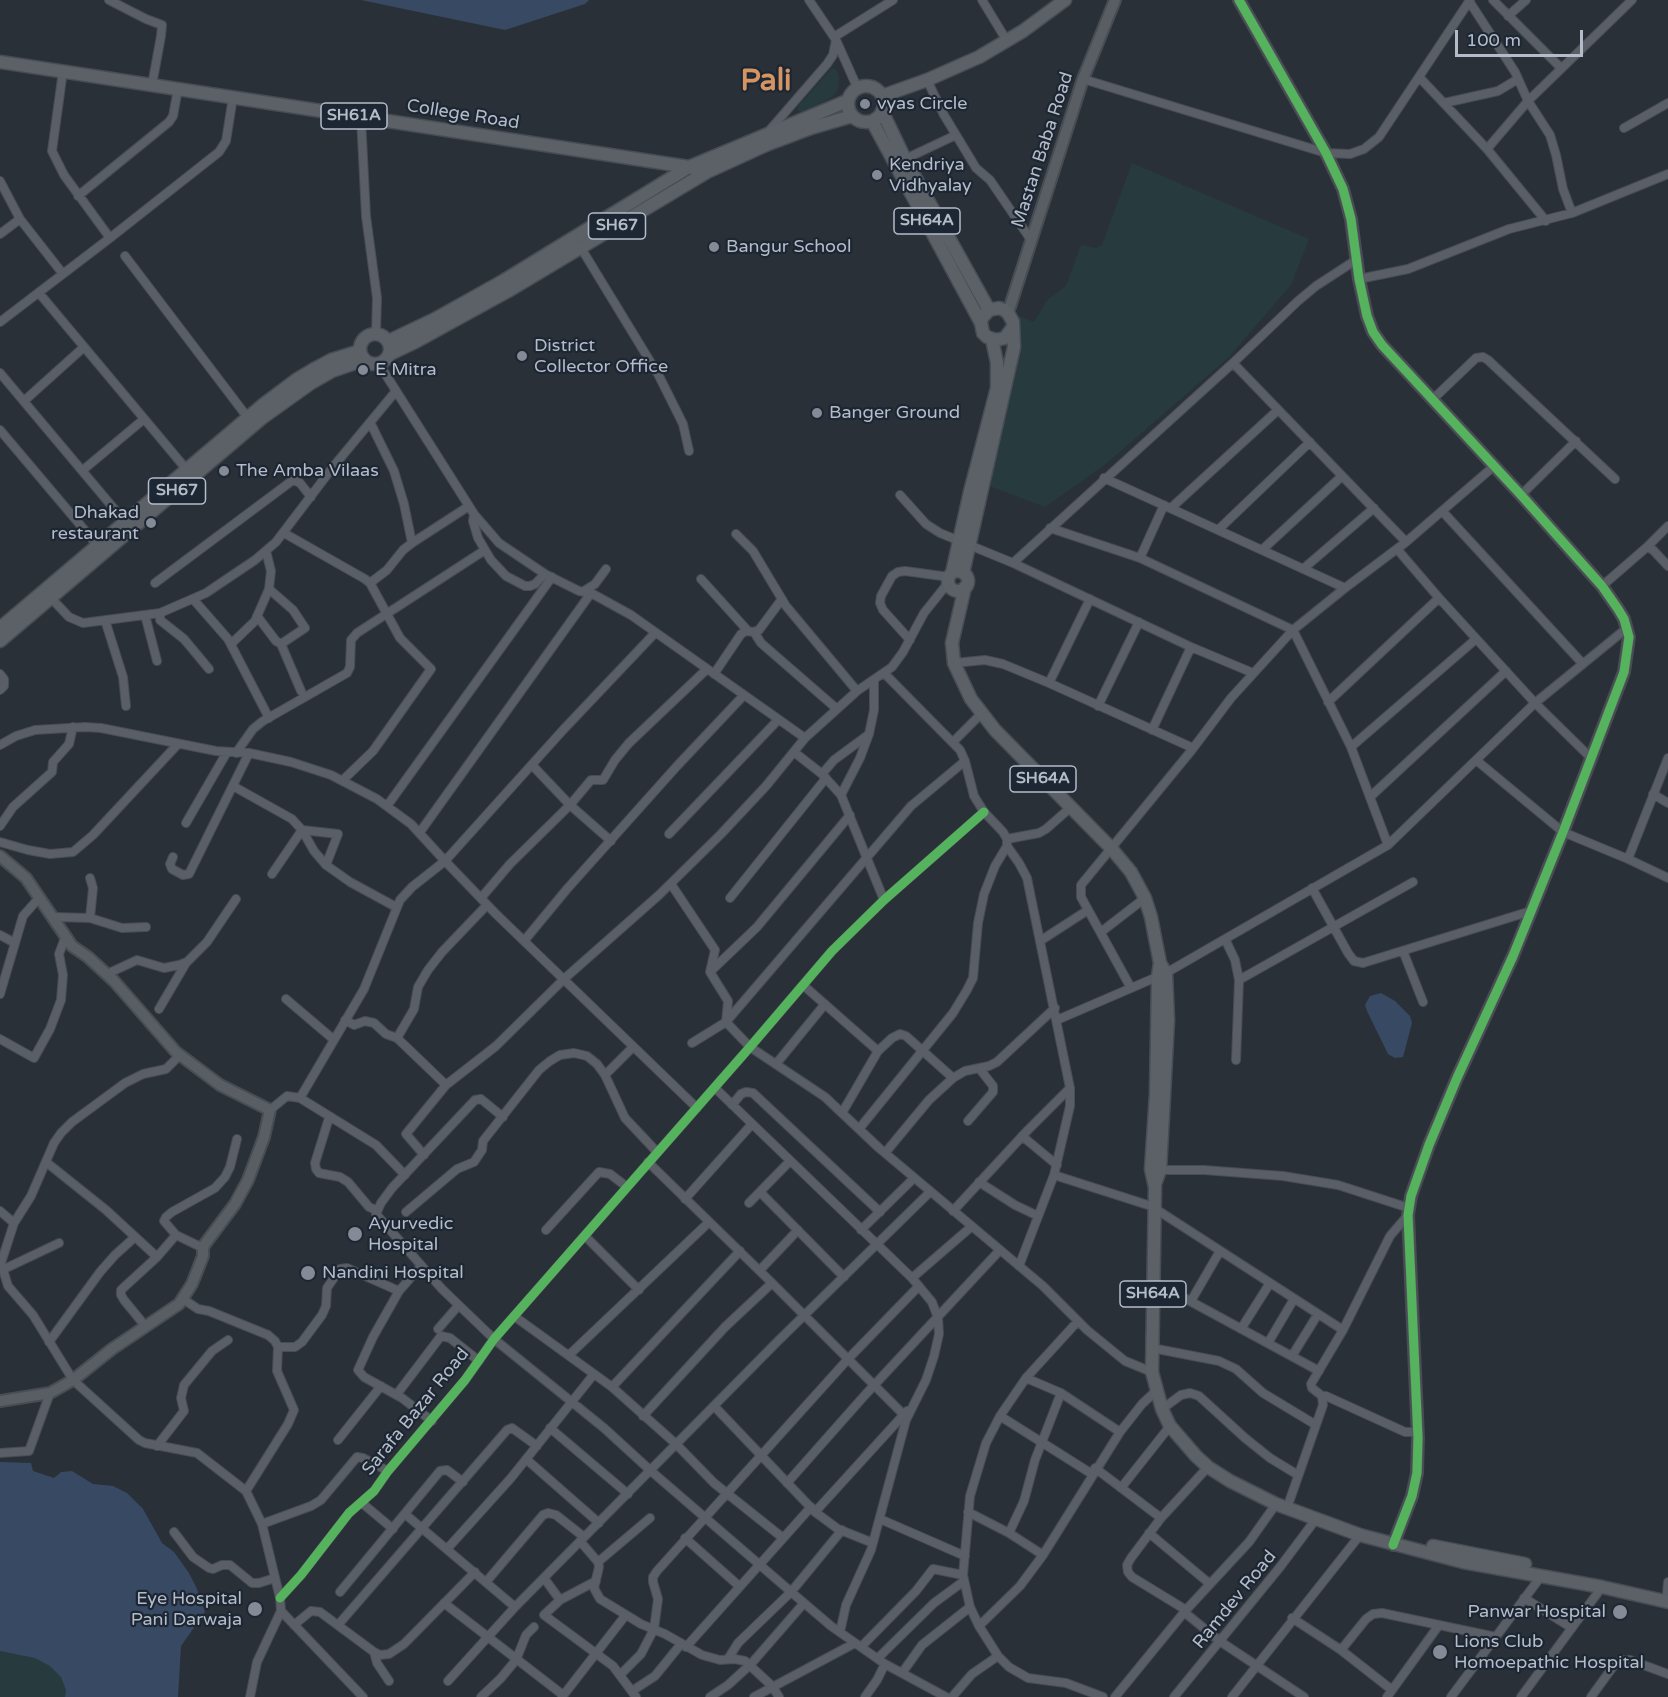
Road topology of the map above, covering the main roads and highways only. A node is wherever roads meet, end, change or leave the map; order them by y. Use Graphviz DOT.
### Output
graph roads {
  1 [pos="1065,0"];
  2 [pos="0,62"];
  3 [pos="882,96"];
  4 [pos="848,101"];
  5 [pos="882,111"];
  6 [pos="852,116"];
  7 [pos="872,121"];
  8 [pos="900,161"];
  9 [pos="689,167"];
  10 [pos="707,172"];
  11 [pos="989,310"];
  12 [pos="981,323"];
  13 [pos="1013,327"];
  14 [pos="992,339"];
  15 [pos="389,347"];
  16 [pos="362,355"];
  17 [pos="965,542"];
  18 [pos="953,576"];
  19 [pos="965,587"];
  20 [pos="0,628"];
  21 [pos="0,641"];
  22 [pos="1161,971"];
  23 [pos="1155,1187"];
  24 [pos="1161,1401"];
  25 [pos="1284,1505"];
  26 [pos="1395,1541"];
  27 [pos="1668,1593"];
  1 -- 3 [label="main road"];
  2 -- 9 [label="main road, College Road / SH61A"];
  3 -- 4 [label="main road"];
  3 -- 5 [label="main road"];
  4 -- 6 [label="main road"];
  4 -- 9 [label="main road, SH67"];
  5 -- 7 [label="main road"];
  5 -- 8 [label="main road, SH64A"];
  6 -- 7 [label="main road"];
  6 -- 10 [label="main road, SH67"];
  7 -- 8 [label="main road, SH64A"];
  8 -- 11 [label="main road, SH64A"];
  8 -- 12 [label="main road, SH64A"];
  9 -- 10 [label="main road, College Road / SH61A"];
  9 -- 15 [label="main road, SH67"];
  10 -- 15 [label="main road, SH67"];
  11 -- 12 [label="main road"];
  11 -- 13 [label="main road, SH64A"];
  12 -- 14 [label="main road, SH64A"];
  13 -- 14 [label="main road"];
  13 -- 17 [label="main road, SH64A"];
  14 -- 17 [label="main road, SH64A"];
  15 -- 16 [label="main road, SH67"];
  15 -- 16 [label="main road, SH67"];
  16 -- 20 [label="main road, SH67"];
  16 -- 21 [label="main road, SH67"];
  17 -- 18 [label="main road, SH64A"];
  18 -- 19 [label="main road, SH64A"];
  18 -- 19 [label="main road"];
  19 -- 22 [label="main road, SH64A"];
  22 -- 23 [label="main road, SH64A"];
  22 -- 23 [label="main road, SH64A"];
  23 -- 24 [label="main road, SH64A"];
  24 -- 25 [label="main road, SH64A"];
  24 -- 25 [label="main road, SH64A"];
  25 -- 26 [label="main road, SH64A"];
  25 -- 26 [label="main road, SH64A"];
  26 -- 27 [label="main road, SH64A"];
  26 -- 27 [label="main road, SH64A"];
}
